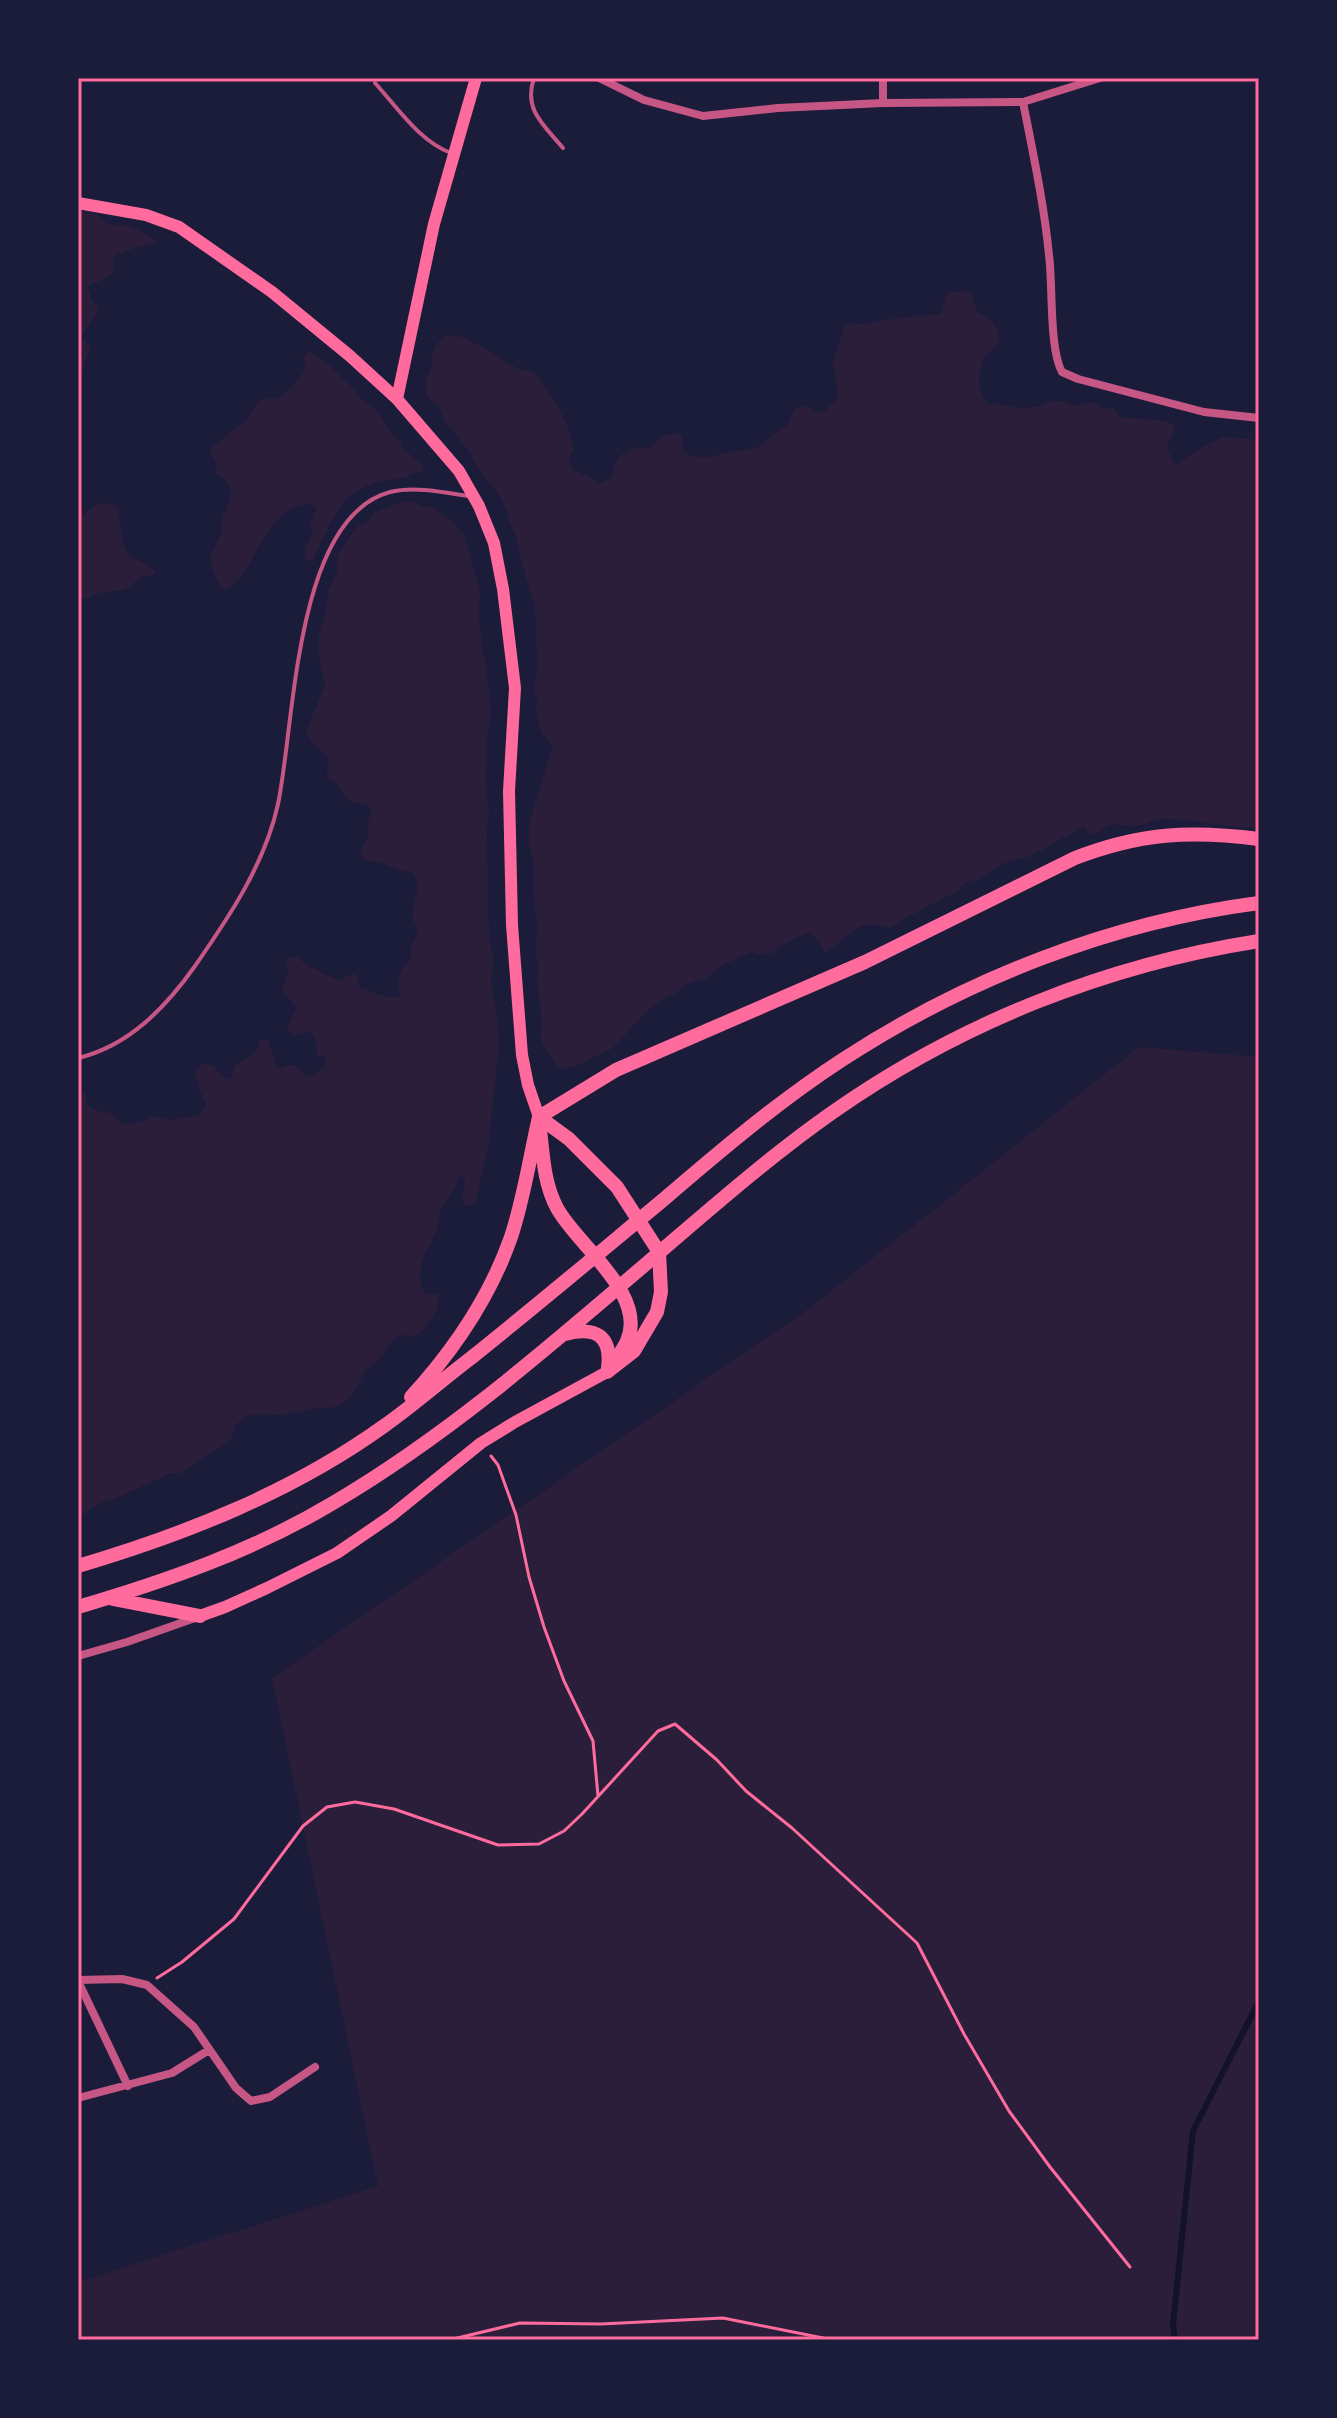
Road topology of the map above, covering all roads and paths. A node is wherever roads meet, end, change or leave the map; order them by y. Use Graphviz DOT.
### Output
graph roads {
  1 [pos="476,78"];
  2 [pos="534,78"];
  3 [pos="599,78"];
  4 [pos="883,78"];
  5 [pos="1100,78"];
  6 [pos="375,83"];
  7 [pos="1023,102"];
  8 [pos="883,103"];
  9 [pos="563,148"];
  10 [pos="453,154"];
  11 [pos="78,167"];
  12 [pos="79,203"];
  13 [pos="397,399"];
  14 [pos="1259,418"];
  15 [pos="474,496"];
  16 [pos="1259,839"];
  17 [pos="1259,903"];
  18 [pos="1259,941"];
  19 [pos="78,1058"];
  20 [pos="539,1117"];
  21 [pos="640,1219"];
  22 [pos="659,1252"];
  23 [pos="596,1256"];
  24 [pos="618,1286"];
  25 [pos="562,1335"];
  26 [pos="607,1372"];
  27 [pos="383,1427"];
  28 [pos="481,1443"];
  29 [pos="78,1566"];
  30 [pos="109,1598"];
  31 [pos="78,1607"];
  32 [pos="200,1616"];
  33 [pos="78,1656"];
  34 [pos="598,1796"];
  35 [pos="78,1981"];
  36 [pos="147,1985"];
  37 [pos="209,2050"];
  38 [pos="315,2067"];
  39 [pos="128,2086"];
  40 [pos="78,2098"];
  41 [pos="1130,2267"];
  42 [pos="161,2340"];
  43 [pos="170,2340"];
  44 [pos="449,2340"];
  45 [pos="833,2340"];
  1 -- 10 [label="main road"];
  2 -- 9 [label="lane"];
  3 -- 8 [label="street"];
  4 -- 8 [label="street"];
  5 -- 7 [label="street"];
  6 -- 10 [label="lane"];
  7 -- 8 [label="street"];
  7 -- 14 [label="street"];
  10 -- 13 [label="main road"];
  11 -- 12 [label="lane"];
  12 -- 13 [label="main road"];
  13 -- 15 [label="main road"];
  15 -- 19 [label="lane"];
  15 -- 20 [label="main road"];
  16 -- 20 [label="highway"];
  17 -- 21 [label="highway"];
  18 -- 22 [label="highway"];
  20 -- 21 [label="highway"];
  20 -- 23 [label="highway"];
  20 -- 27 [label="highway"];
  21 -- 22 [label="highway"];
  21 -- 23 [label="highway"];
  22 -- 24 [label="highway"];
  22 -- 26 [label="highway"];
  23 -- 24 [label="highway"];
  23 -- 27 [label="highway"];
  24 -- 25 [label="highway"];
  24 -- 26 [label="highway"];
  25 -- 26 [label="highway"];
  25 -- 30 [label="highway"];
  26 -- 28 [label="main road"];
  27 -- 29 [label="highway"];
  28 -- 32 [label="main road"];
  28 -- 34 [label="path"];
  30 -- 31 [label="highway"];
  30 -- 32 [label="highway"];
  32 -- 33 [label="street"];
  34 -- 36 [label="path"];
  34 -- 41 [label="path"];
  35 -- 36 [label="street"];
  35 -- 39 [label="street"];
  36 -- 37 [label="street"];
  37 -- 38 [label="street"];
  37 -- 39 [label="street"];
  39 -- 40 [label="street"];
  42 -- 43 [label="path"];
  44 -- 45 [label="path"];
}
